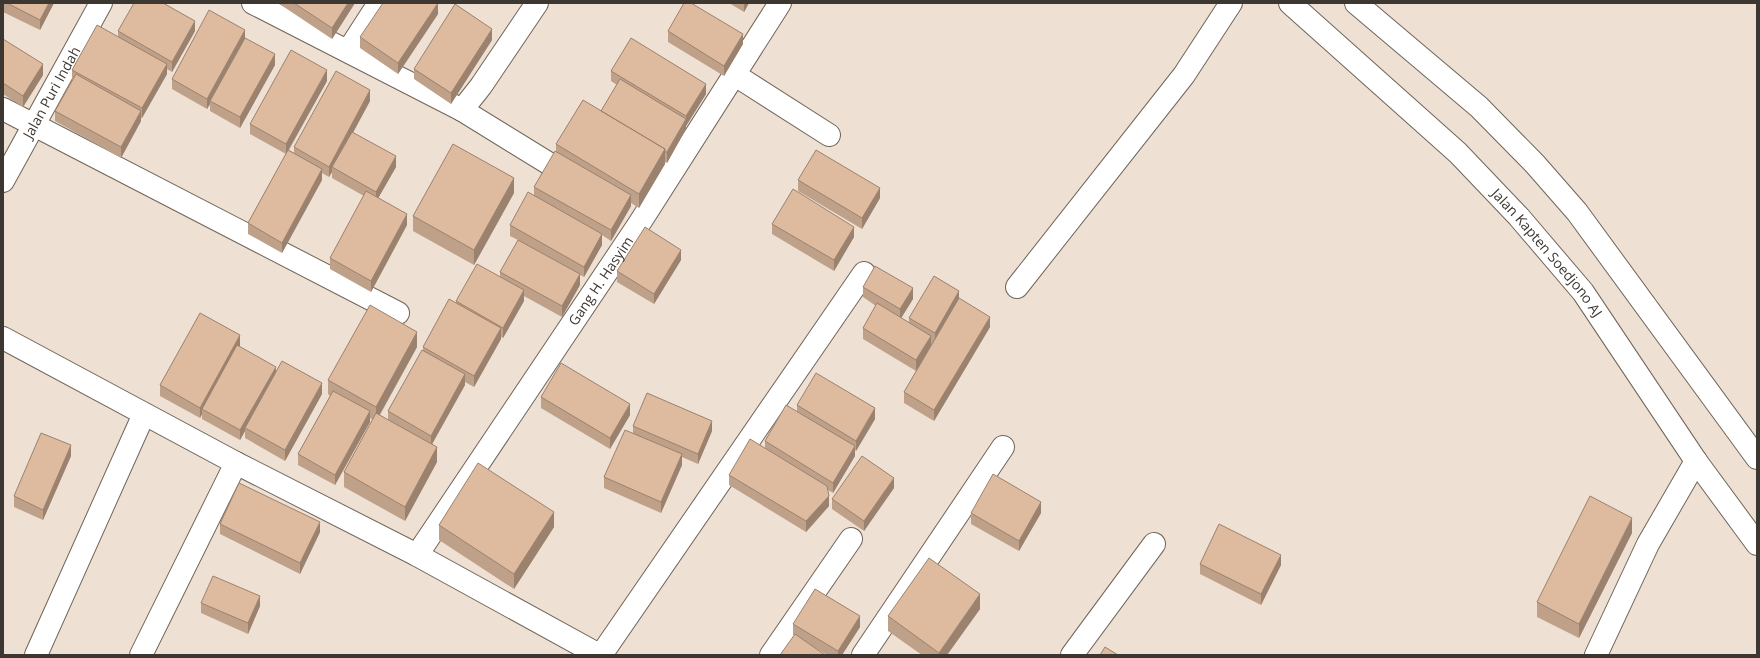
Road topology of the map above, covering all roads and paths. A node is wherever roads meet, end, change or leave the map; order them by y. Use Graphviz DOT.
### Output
graph roads {
  1 [pos="101,3"];
  2 [pos="253,3"];
  3 [pos="379,3"];
  4 [pos="537,3"];
  5 [pos="780,3"];
  6 [pos="1231,3"];
  7 [pos="1290,3"];
  8 [pos="1356,3"];
  9 [pos="348,51"];
  10 [pos="735,74"];
  11 [pos="3,110"];
  12 [pos="462,110"];
  13 [pos="34,125"];
  14 [pos="828,135"];
  15 [pos="548,163"];
  16 [pos="3,181"];
  17 [pos="864,273"];
  18 [pos="1017,287"];
  19 [pos="398,313"];
  20 [pos="3,338"];
  21 [pos="144,414"];
  22 [pos="1004,446"];
  23 [pos="1755,451"];
  24 [pos="1696,461"];
  25 [pos="236,463"];
  26 [pos="852,539"];
  27 [pos="1154,544"];
  28 [pos="1757,544"];
  29 [pos="417,555"];
  30 [pos="36,655"];
  31 [pos="141,655"];
  32 [pos="600,655"];
  33 [pos="771,655"];
  34 [pos="863,655"];
  35 [pos="1072,655"];
  36 [pos="1596,655"];
  1 -- 13 [label="street, Jalan Puri Indah"];
  2 -- 9 [label="street"];
  3 -- 9 [label="street"];
  4 -- 12 [label="street"];
  5 -- 10 [label="street, Gang H. Hasyim"];
  6 -- 18 [label="street"];
  7 -- 24 [label="street, Jalan Kapten Soedjono AJ"];
  8 -- 23 [label="street"];
  9 -- 12 [label="street"];
  10 -- 14 [label="street"];
  10 -- 29 [label="street, Gang H. Hasyim"];
  11 -- 13 [label="street"];
  12 -- 15 [label="street"];
  13 -- 16 [label="street, Jalan Puri Indah"];
  13 -- 19 [label="street"];
  17 -- 32 [label="street"];
  20 -- 21 [label="street"];
  21 -- 25 [label="street"];
  21 -- 30 [label="street"];
  22 -- 34 [label="street"];
  24 -- 28 [label="street, Jalan Kapten Soedjono AJ"];
  24 -- 36 [label="street"];
  25 -- 29 [label="street"];
  25 -- 31 [label="street"];
  26 -- 33 [label="street"];
  27 -- 35 [label="street"];
  29 -- 32 [label="street"];
}
